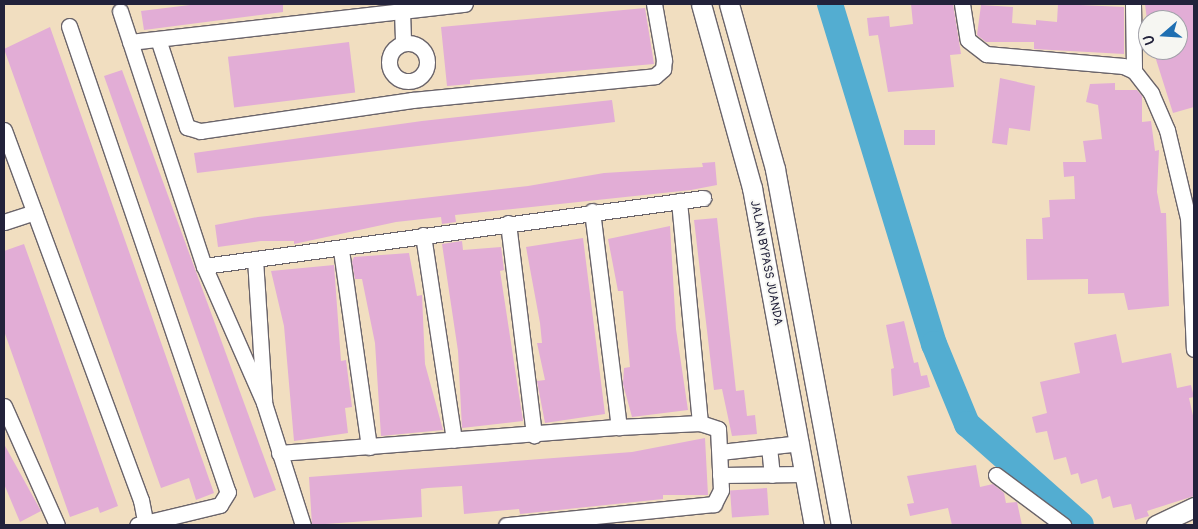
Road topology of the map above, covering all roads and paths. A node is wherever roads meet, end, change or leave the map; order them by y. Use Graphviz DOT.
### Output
graph roads {
  1 [pos="465,4"];
  2 [pos="654,4"];
  3 [pos="701,4"];
  4 [pos="729,4"];
  5 [pos="962,4"];
  6 [pos="1133,4"];
  7 [pos="402,10"];
  8 [pos="120,11"];
  9 [pos="69,26"];
  10 [pos="158,39"];
  11 [pos="130,42"];
  12 [pos="403,43"];
  13 [pos="1134,71"];
  14 [pos="410,81"];
  15 [pos="172,82"];
  16 [pos="146,89"];
  17 [pos="412,100"];
  18 [pos="4,130"];
  19 [pos="703,198"];
  20 [pos="679,201"];
  21 [pos="592,211"];
  22 [pos="34,212"];
  23 [pos="4,222"];
  24 [pos="508,223"];
  25 [pos="423,235"];
  26 [pos="341,250"];
  27 [pos="255,259"];
  28 [pos="204,266"];
  29 [pos="1194,350"];
  30 [pos="264,403"];
  31 [pos="4,406"];
  32 [pos="700,423"];
  33 [pos="619,427"];
  34 [pos="534,435"];
  35 [pos="454,440"];
  36 [pos="800,443"];
  37 [pos="368,447"];
  38 [pos="769,447"];
  39 [pos="720,452"];
  40 [pos="279,453"];
  41 [pos="804,474"];
  42 [pos="720,475"];
  43 [pos="772,475"];
  44 [pos="996,475"];
  45 [pos="141,500"];
  46 [pos="1194,507"];
  47 [pos="170,523"];
  48 [pos="56,525"];
  49 [pos="137,525"];
  50 [pos="145,525"];
  51 [pos="303,525"];
  52 [pos="506,525"];
  53 [pos="814,525"];
  54 [pos="841,525"];
  55 [pos="1063,525"];
  56 [pos="1156,525"];
  1 -- 7 [label="street"];
  2 -- 17 [label="street"];
  3 -- 36 [label="main road, JALAN BYPASS JUANDA"];
  4 -- 54 [label="main road"];
  5 -- 13 [label="street"];
  6 -- 13 [label="street"];
  7 -- 10 [label="street"];
  7 -- 12 [label="street"];
  8 -- 11 [label="street"];
  9 -- 47 [label="street"];
  10 -- 11 [label="street"];
  10 -- 15 [label="street"];
  11 -- 16 [label="street"];
  12 -- 14 [label="street"];
  12 -- 14 [label="street"];
  13 -- 29 [label="street"];
  14 -- 17 [label="street"];
  15 -- 16 [label="street"];
  15 -- 17 [label="street"];
  16 -- 28 [label="street"];
  18 -- 22 [label="street"];
  19 -- 20 [label="street"];
  20 -- 21 [label="street"];
  20 -- 32 [label="street"];
  21 -- 24 [label="street"];
  21 -- 33 [label="street"];
  22 -- 23 [label="street"];
  22 -- 45 [label="street"];
  24 -- 25 [label="street"];
  24 -- 34 [label="street"];
  25 -- 26 [label="street"];
  25 -- 35 [label="street"];
  26 -- 27 [label="street"];
  26 -- 37 [label="street"];
  27 -- 28 [label="street"];
  27 -- 30 [label="street"];
  28 -- 30 [label="street"];
  30 -- 40 [label="street"];
  31 -- 48 [label="street"];
  32 -- 33 [label="street"];
  32 -- 39 [label="street"];
  33 -- 34 [label="street"];
  34 -- 35 [label="street"];
  35 -- 37 [label="street"];
  36 -- 38 [label="street"];
  36 -- 41 [label="main road, JALAN BYPASS JUANDA"];
  37 -- 40 [label="street"];
  38 -- 39 [label="street"];
  38 -- 43 [label="street"];
  39 -- 42 [label="street"];
  40 -- 51 [label="street"];
  41 -- 43 [label="street"];
  41 -- 53 [label="main road, JALAN BYPASS JUANDA"];
  42 -- 43 [label="street"];
  42 -- 52 [label="street"];
  44 -- 55 [label="street"];
  45 -- 47 [label="street"];
  45 -- 50 [label="street"];
  46 -- 56 [label="main road"];
  47 -- 50 [label="street"];
  49 -- 50 [label="street"];
}
